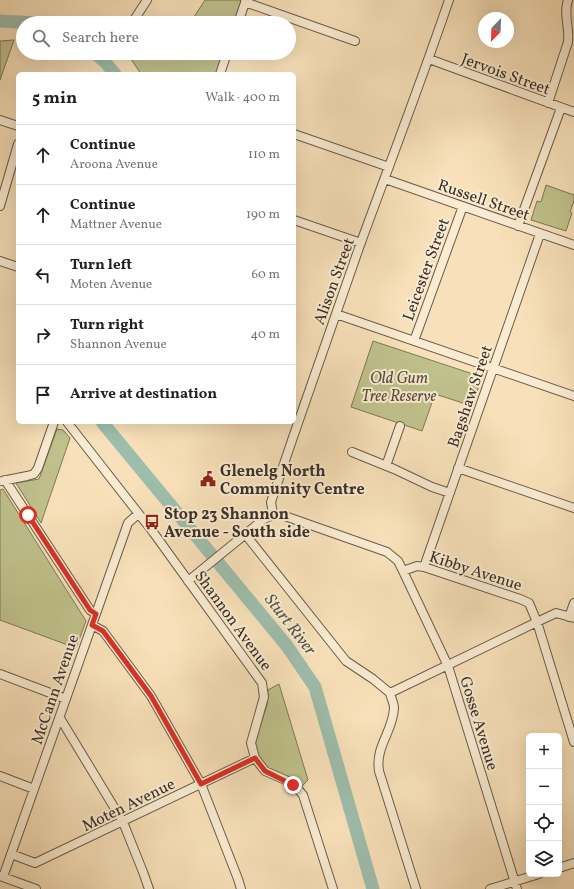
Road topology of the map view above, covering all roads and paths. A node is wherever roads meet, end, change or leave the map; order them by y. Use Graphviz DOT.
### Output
graph roads {
  1 [pos="148,0"];
  2 [pos="449,0"];
  3 [pos="568,0"];
  4 [pos="246,1"];
  5 [pos="137,16"];
  6 [pos="241,16"];
  7 [pos="287,16"];
  8 [pos="296,19"];
  9 [pos="355,41"];
  10 [pos="429,59"];
  11 [pos="225,60"];
  12 [pos="221,72"];
  13 [pos="548,103"];
  14 [pos="561,108"];
  15 [pos="574,112"];
  16 [pos="0,120"];
  17 [pos="16,125"];
  18 [pos="296,135"];
  19 [pos="16,151"];
  20 [pos="388,167"];
  21 [pos="385,179"];
  22 [pos="0,206"];
  23 [pos="463,206"];
  24 [pos="296,221"];
  25 [pos="518,226"];
  26 [pos="540,234"];
  27 [pos="361,243"];
  28 [pos="574,245"];
  29 [pos="0,261"];
  30 [pos="16,266"];
  31 [pos="336,314"];
  32 [pos="414,341"];
  33 [pos="493,369"];
  34 [pos="574,396"];
  35 [pos="296,423"];
  36 [pos="53,424"];
  37 [pos="69,424"];
  38 [pos="296,424"];
  39 [pos="400,426"];
  40 [pos="352,452"];
  41 [pos="386,466"];
  42 [pos="458,468"];
  43 [pos="2,481"];
  44 [pos="450,493"];
  45 [pos="574,508"];
  46 [pos="138,514"];
  47 [pos="273,515"];
  48 [pos="245,534"];
  49 [pos="424,567"];
  50 [pos="403,571"];
  51 [pos="188,580"];
  52 [pos="574,603"];
  53 [pos="96,614"];
  54 [pos="572,618"];
  55 [pos="537,622"];
  56 [pos="92,625"];
  57 [pos="448,666"];
  58 [pos="0,674"];
  59 [pos="390,693"];
  60 [pos="66,699"];
  61 [pos="60,718"];
  62 [pos="571,724"];
  63 [pos="574,742"];
  64 [pos="255,758"];
  65 [pos="0,776"];
  66 [pos="201,784"];
  67 [pos="34,789"];
  68 [pos="123,822"];
  69 [pos="11,854"];
  70 [pos="574,863"];
  71 [pos="562,867"];
  72 [pos="1,876"];
  73 [pos="532,877"];
  74 [pos="515,885"];
  75 [pos="36,889"];
  76 [pos="149,889"];
  77 [pos="241,889"];
  78 [pos="333,889"];
  79 [pos="416,889"];
  80 [pos="490,889"];
  1 -- 5 [label="street"];
  2 -- 10 [label="street, Alison Street"];
  3 -- 13 [label="street"];
  4 -- 6 [label="street"];
  4 -- 7 [label="street"];
  8 -- 9 [label="street"];
  10 -- 13 [label="street, Jervois Street"];
  10 -- 20 [label="street, Alison Street"];
  11 -- 12 [label="street"];
  13 -- 14 [label="street, Jervois Street"];
  14 -- 15 [label="street, Jervois Street"];
  14 -- 25 [label="street"];
  16 -- 17 [label="street"];
  18 -- 20 [label="street"];
  19 -- 22 [label="street"];
  20 -- 21 [label="street, Alison Street"];
  21 -- 23 [label="street, Russell Street"];
  21 -- 27 [label="street, Alison Street"];
  23 -- 25 [label="street, Russell Street"];
  23 -- 32 [label="street, Leicester Street"];
  24 -- 27 [label="street"];
  25 -- 26 [label="street, Russell Street"];
  26 -- 28 [label="street, Russell Street"];
  26 -- 33 [label="street, Bagshaw Street"];
  27 -- 31 [label="street, Alison Street"];
  29 -- 30 [label="street"];
  31 -- 32 [label="street"];
  31 -- 35 [label="street, Alison Street"];
  32 -- 33 [label="street"];
  33 -- 34 [label="street"];
  33 -- 42 [label="street, Bagshaw Street"];
  36 -- 43 [label="street"];
  37 -- 46 [label="street, Shannon Avenue"];
  38 -- 47 [label="street, Alison Street"];
  39 -- 41 [label="street"];
  40 -- 41 [label="street"];
  41 -- 44 [label="street"];
  42 -- 44 [label="street, Bagshaw Street"];
  42 -- 45 [label="street"];
  43 -- 53 [label="street"];
  44 -- 49 [label="street, Bagshaw Street"];
  46 -- 51 [label="street, Shannon Avenue"];
  46 -- 53 [label="street, McCann Avenue"];
  47 -- 48 [label="street"];
  47 -- 50 [label="street"];
  48 -- 51 [label="street"];
  48 -- 59 [label="street"];
  49 -- 50 [label="street, Kibby Avenue"];
  49 -- 55 [label="street, Kibby Avenue"];
  50 -- 57 [label="street, Gosse Avenue"];
  51 -- 64 [label="street, Shannon Avenue"];
  52 -- 54 [label="street"];
  53 -- 56 [label="street, McCann Avenue"];
  54 -- 55 [label="street"];
  55 -- 57 [label="street"];
  55 -- 62 [label="street, Kibby Avenue"];
  56 -- 60 [label="street, McCann Avenue"];
  56 -- 66 [label="street"];
  57 -- 59 [label="street"];
  57 -- 74 [label="street, Gosse Avenue"];
  58 -- 60 [label="street"];
  59 -- 79 [label="street"];
  60 -- 61 [label="street, McCann Avenue"];
  61 -- 67 [label="street, McCann Avenue"];
  61 -- 68 [label="street"];
  62 -- 63 [label="street, Kibby Avenue"];
  64 -- 66 [label="street, Moten Avenue"];
  64 -- 78 [label="street"];
  65 -- 67 [label="street"];
  66 -- 68 [label="street, Moten Avenue"];
  66 -- 77 [label="street"];
  67 -- 69 [label="street, McCann Avenue"];
  68 -- 69 [label="street, Moten Avenue"];
  68 -- 76 [label="street"];
  69 -- 72 [label="street, McCann Avenue"];
  70 -- 71 [label="street"];
  72 -- 75 [label="street"];
  73 -- 74 [label="street"];
  74 -- 80 [label="street"];
}
